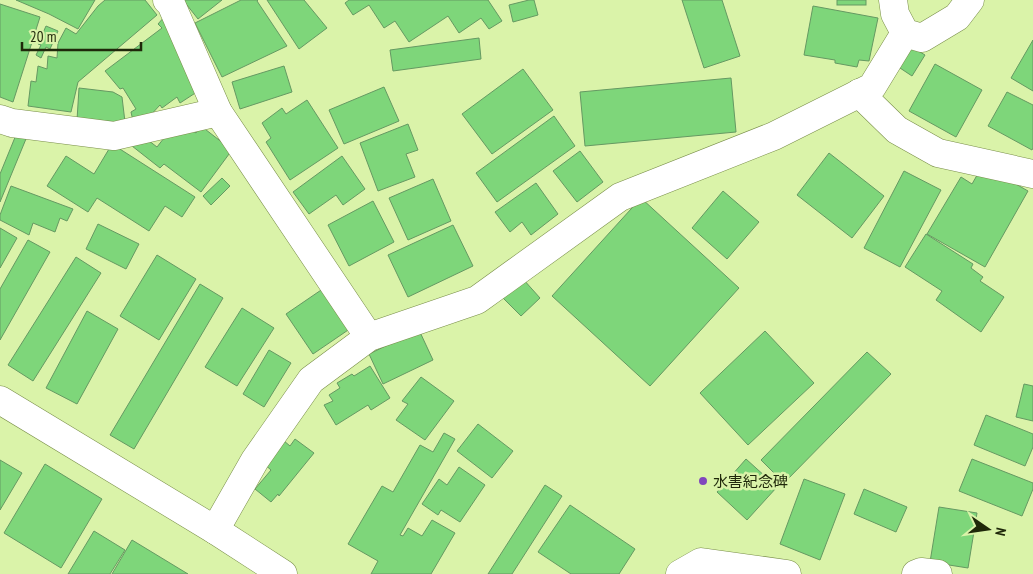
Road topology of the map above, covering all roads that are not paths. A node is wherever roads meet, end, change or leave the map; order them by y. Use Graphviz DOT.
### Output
graph roads {
  1 [pos="167,0"];
  2 [pos="893,0"];
  3 [pos="970,0"];
  4 [pos="905,33"];
  5 [pos="860,93"];
  6 [pos="218,112"];
  7 [pos="0,119"];
  8 [pos="1033,174"];
  9 [pos="369,337"];
  10 [pos="0,400"];
  11 [pos="215,530"];
  12 [pos="283,574"];
  13 [pos="680,574"];
  14 [pos="787,574"];
  15 [pos="916,574"];
  16 [pos="938,574"];
  1 -- 6 [label="street"];
  2 -- 4 [label="street"];
  3 -- 4 [label="street"];
  4 -- 5 [label="street"];
  5 -- 8 [label="street"];
  5 -- 9 [label="street"];
  6 -- 7 [label="street"];
  6 -- 9 [label="street"];
  9 -- 11 [label="street"];
  10 -- 11 [label="street"];
  11 -- 12 [label="street"];
  13 -- 14 [label="street"];
  15 -- 16 [label="street"];
}
